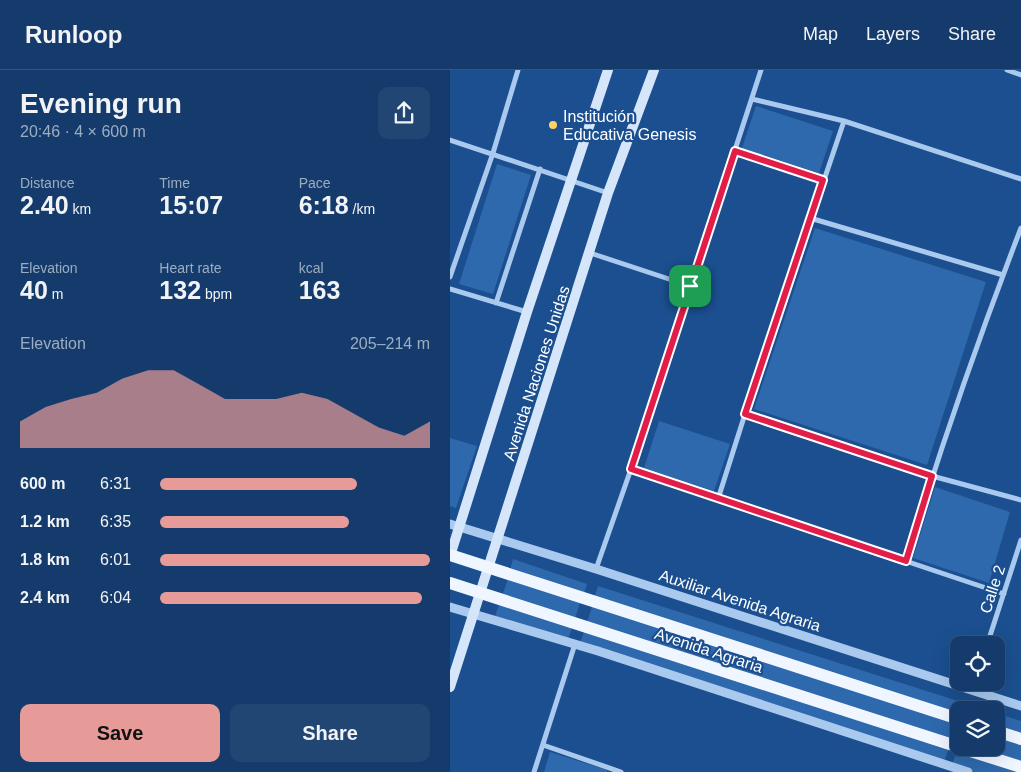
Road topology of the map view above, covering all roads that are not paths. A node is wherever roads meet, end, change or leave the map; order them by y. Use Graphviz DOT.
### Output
graph roads {
  1 [pos="518,70"];
  2 [pos="608,70"];
  3 [pos="654,70"];
  4 [pos="761,70"];
  5 [pos="1007,70"];
  6 [pos="1021,74"];
  7 [pos="752,99"];
  8 [pos="844,121"];
  9 [pos="450,140"];
  10 [pos="735,151"];
  11 [pos="493,153"];
  12 [pos="540,169"];
  13 [pos="1021,179"];
  14 [pos="571,180"];
  15 [pos="823,180"];
  16 [pos="608,193"];
  17 [pos="810,218"];
  18 [pos="1021,228"];
  19 [pos="590,252"];
  20 [pos="1003,275"];
  21 [pos="450,277"];
  22 [pos="690,286"];
  23 [pos="450,289"];
  24 [pos="496,303"];
  25 [pos="527,312"];
  26 [pos="745,414"];
  27 [pos="631,469"];
  28 [pos="932,476"];
  29 [pos="718,499"];
  30 [pos="1021,500"];
  31 [pos="455,525"];
  32 [pos="498,539"];
  33 [pos="1021,540"];
  34 [pos="450,555"];
  35 [pos="906,561"];
  36 [pos="488,566"];
  37 [pos="596,569"];
  38 [pos="450,583"];
  39 [pos="479,593"];
  40 [pos="1004,594"];
  41 [pos="450,607"];
  42 [pos="473,613"];
  43 [pos="990,636"];
  44 [pos="575,644"];
  45 [pos="950,679"];
  46 [pos="450,687"];
  47 [pos="985,691"];
  48 [pos="1021,706"];
  49 [pos="950,716"];
  50 [pos="1005,734"];
  51 [pos="1021,739"];
  52 [pos="950,744"];
  53 [pos="542,745"];
  54 [pos="987,756"];
  55 [pos="1021,767"];
  56 [pos="947,769"];
  57 [pos="534,772"];
  58 [pos="621,772"];
  59 [pos="968,772"];
  1 -- 11 [label="street"];
  2 -- 14 [label="main road"];
  3 -- 16 [label="main road, Avenida Naciones Unidas"];
  4 -- 7 [label="street"];
  5 -- 6 [label="street"];
  7 -- 8 [label="street"];
  7 -- 10 [label="street"];
  8 -- 13 [label="street"];
  8 -- 15 [label="street"];
  9 -- 11 [label="street"];
  10 -- 15 [label="street"];
  10 -- 22 [label="street"];
  11 -- 12 [label="street"];
  11 -- 21 [label="street"];
  12 -- 14 [label="street"];
  12 -- 24 [label="street"];
  14 -- 16 [label="street"];
  14 -- 25 [label="main road"];
  15 -- 17 [label="street"];
  16 -- 19 [label="main road, Avenida Naciones Unidas"];
  17 -- 20 [label="street"];
  17 -- 26 [label="street"];
  18 -- 20 [label="street"];
  19 -- 22 [label="street"];
  19 -- 32 [label="main road, Avenida Naciones Unidas"];
  20 -- 28 [label="street"];
  22 -- 27 [label="street"];
  23 -- 24 [label="street"];
  24 -- 25 [label="street"];
  25 -- 31 [label="main road"];
  26 -- 28 [label="street"];
  26 -- 29 [label="street"];
  27 -- 29 [label="street"];
  27 -- 37 [label="street"];
  28 -- 30 [label="street"];
  28 -- 35 [label="street"];
  29 -- 35 [label="street"];
  31 -- 32 [label="street, Auxiliar Avenida Agraria"];
  31 -- 34 [label="main road"];
  32 -- 36 [label="main road, Avenida Naciones Unidas"];
  32 -- 37 [label="street, Auxiliar Avenida Agraria"];
  33 -- 40 [label="street, Calle 2"];
  34 -- 36 [label="main road, Avenida Agraria"];
  35 -- 40 [label="street"];
  36 -- 39 [label="main road, Avenida Naciones Unidas"];
  36 -- 49 [label="main road, Avenida Agraria"];
  37 -- 45 [label="street, Auxiliar Avenida Agraria"];
  38 -- 39 [label="main road, Avenida Agraria"];
  39 -- 42 [label="main road, Avenida Naciones Unidas"];
  39 -- 52 [label="main road, Avenida Agraria"];
  40 -- 43 [label="street, Calle 2"];
  41 -- 42 [label="street"];
  42 -- 44 [label="street"];
  42 -- 46 [label="main road, Avenida Naciones Unidas"];
  44 -- 53 [label="street"];
  44 -- 56 [label="street"];
  47 -- 48 [label="street, Auxiliar Avenida Agraria"];
  50 -- 51 [label="main road"];
  53 -- 57 [label="street"];
  53 -- 58 [label="street"];
  54 -- 55 [label="main road, Avenida Agraria"];
  56 -- 59 [label="street"];
}
